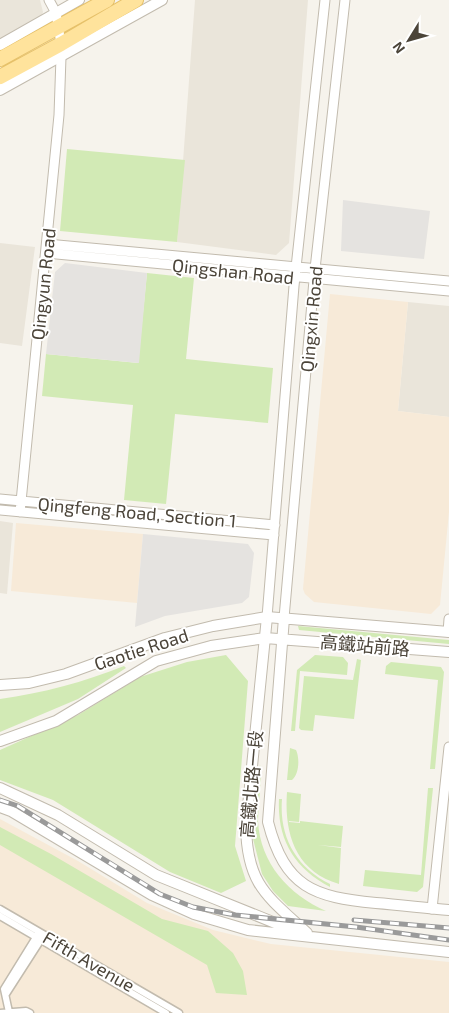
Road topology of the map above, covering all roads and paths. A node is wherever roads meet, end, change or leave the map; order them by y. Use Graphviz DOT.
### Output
graph roads {
  1 [pos="49,0"];
  2 [pos="79,0"];
  3 [pos="107,0"];
  4 [pos="136,0"];
  5 [pos="162,0"];
  6 [pos="325,0"];
  7 [pos="345,0"];
  8 [pos="56,13"];
  9 [pos="58,28"];
  10 [pos="0,45"];
  11 [pos="61,51"];
  12 [pos="0,59"];
  13 [pos="0,77"];
  14 [pos="0,90"];
  15 [pos="46,249"];
  16 [pos="296,267"];
  17 [pos="315,268"];
  18 [pos="295,277"];
  19 [pos="314,279"];
  20 [pos="449,280"];
  21 [pos="449,292"];
  22 [pos="0,499"];
  23 [pos="21,501"];
  24 [pos="0,510"];
  25 [pos="20,512"];
  26 [pos="275,525"];
  27 [pos="274,535"];
  28 [pos="267,617"];
  29 [pos="284,618"];
  30 [pos="449,619"];
  31 [pos="448,632"];
  32 [pos="265,638"];
  33 [pos="282,639"];
  34 [pos="449,652"];
  35 [pos="0,686"];
  36 [pos="0,741"];
  37 [pos="449,748"];
  38 [pos="0,788"];
  39 [pos="0,806"];
  40 [pos="0,909"];
  41 [pos="432,909"];
  42 [pos="449,910"];
  43 [pos="0,916"];
  44 [pos="40,936"];
  45 [pos="311,937"];
  46 [pos="449,952"];
  47 [pos="9,1012"];
  48 [pos="0,1013"];
  49 [pos="21,1013"];
  50 [pos="30,1013"];
  51 [pos="166,1013"];
  52 [pos="179,1013"];
  1 -- 8 [label="street"];
  2 -- 8 [label="street"];
  3 -- 9 [label="main road"];
  4 -- 11 [label="main road"];
  5 -- 11 [label="street"];
  6 -- 16 [label="street, Qingxin Road"];
  7 -- 17 [label="street, Qingxin Road"];
  8 -- 9 [label="street, Qingyun Road"];
  8 -- 10 [label="street"];
  9 -- 11 [label="street, Qingyun Road"];
  9 -- 12 [label="main road"];
  11 -- 13 [label="main road"];
  11 -- 14 [label="street"];
  11 -- 15 [label="street, Qingyun Road"];
  15 -- 16 [label="street, Qingshan Road"];
  15 -- 18 [label="street, Qingshan Road"];
  15 -- 23 [label="street, Qingyun Road"];
  16 -- 17 [label="street, Qingshan Road"];
  16 -- 18 [label="street, Qingxin Road"];
  17 -- 19 [label="street, Qingxin Road"];
  17 -- 20 [label="street, Qingshan Road"];
  18 -- 19 [label="street, Qingshan Road"];
  18 -- 26 [label="street, Qingxin Road"];
  19 -- 21 [label="street, Qingshan Road"];
  19 -- 29 [label="street, Qingxin Road"];
  22 -- 23 [label="street, Qingfeng Road, Section 1"];
  23 -- 25 [label="street, Qingyun Road"];
  23 -- 26 [label="street, Qingfeng Road, Section 1"];
  24 -- 25 [label="street, Qingfeng Road, Section 1"];
  25 -- 27 [label="street, Qingfeng Road, Section 1"];
  26 -- 27 [label="street, Qingxin Road"];
  27 -- 28 [label="street, Qingxin Road"];
  28 -- 29 [label="street, Gaotie Road"];
  28 -- 32 [label="street, Qingxin Road"];
  28 -- 35 [label="street, Gaotie Road"];
  29 -- 31 [label="street, 高鐵站前路"];
  29 -- 33 [label="street, Qingxin Road"];
  30 -- 31 [label="street"];
  32 -- 33 [label="street, Gaotie Road"];
  32 -- 36 [label="street, Gaotie Road"];
  32 -- 45 [label="street, 高鐵北路一段"];
  33 -- 34 [label="street, 高鐵站前路"];
  33 -- 41 [label="street, 高鐵北路一段"];
  37 -- 41 [label="street"];
  38 -- 45 [label="street"];
  39 -- 45 [label="street"];
  40 -- 44 [label="street, Fifth Avenue"];
  41 -- 42 [label="street, 高鐵北路一段"];
  43 -- 44 [label="street, Fifth Avenue"];
  44 -- 47 [label="street"];
  44 -- 51 [label="street, Fifth Avenue"];
  44 -- 52 [label="street, Fifth Avenue"];
  45 -- 46 [label="street"];
  47 -- 48 [label="street"];
  47 -- 49 [label="street"];
  49 -- 50 [label="street"];
}
